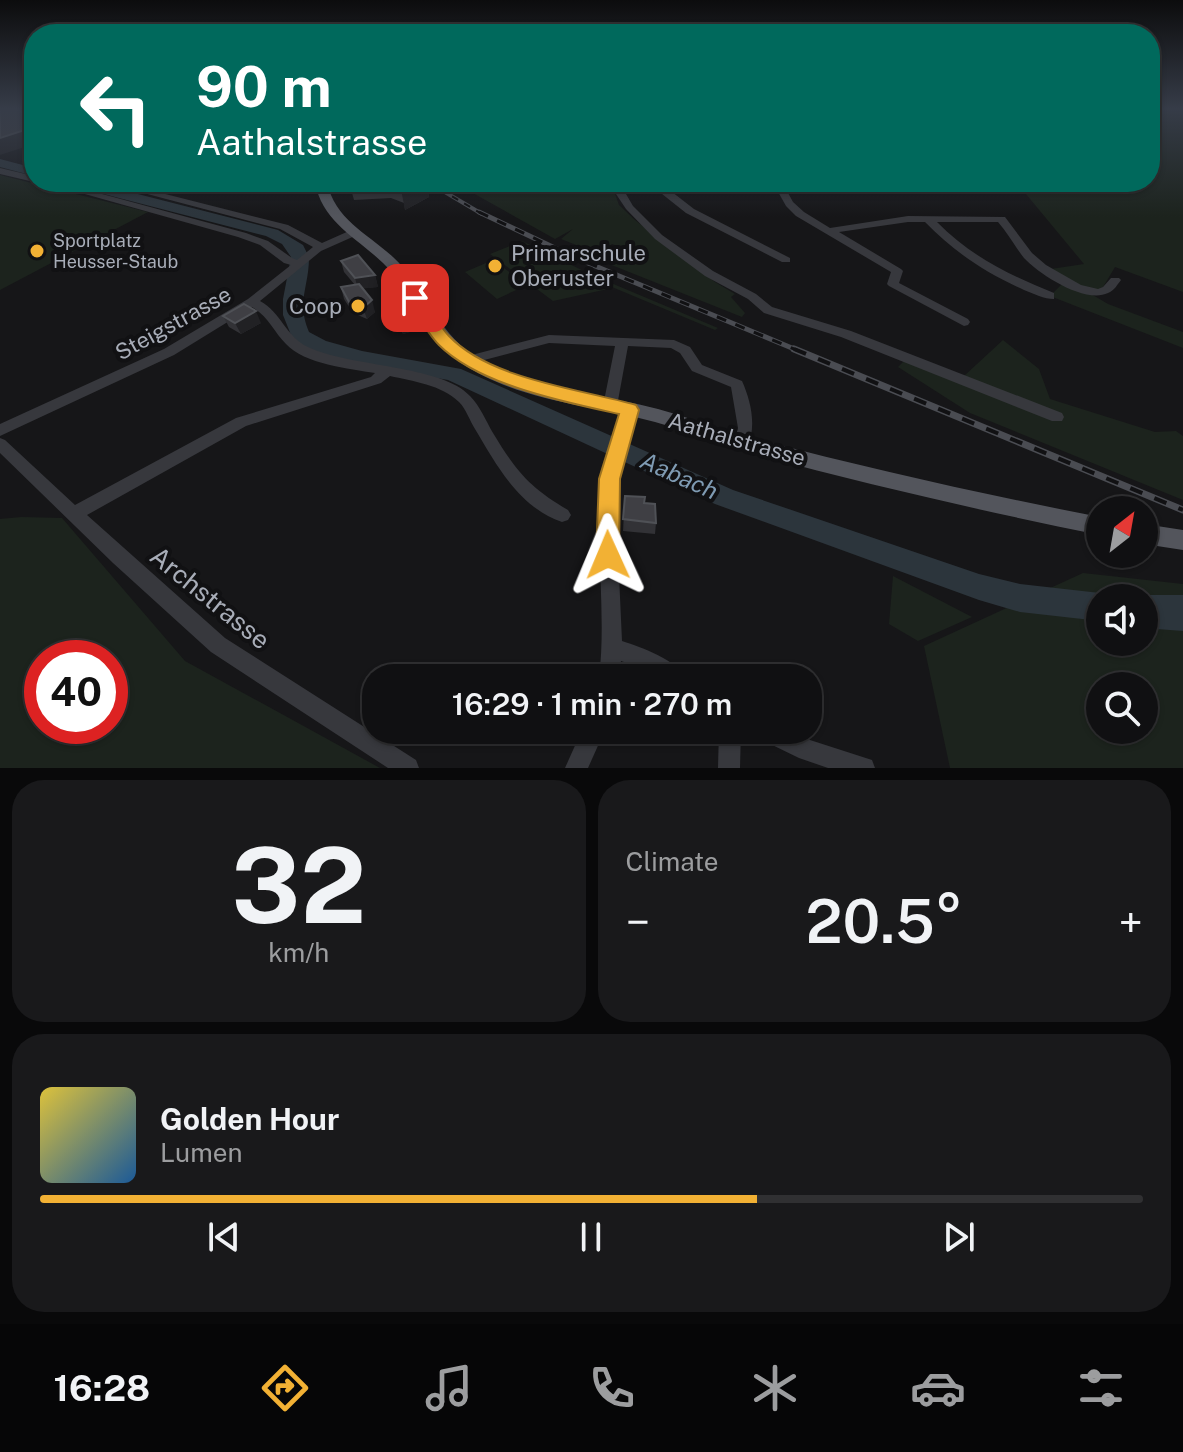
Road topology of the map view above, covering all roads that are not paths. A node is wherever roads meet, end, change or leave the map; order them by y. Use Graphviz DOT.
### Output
graph roads {
  1 [pos="0,171"];
  2 [pos="24,177"];
  3 [pos="83,192"];
  4 [pos="146,192"];
  5 [pos="325,192"];
  6 [pos="620,192"];
  7 [pos="666,192"];
  8 [pos="783,192"];
  9 [pos="927,218"];
  10 [pos="828,231"];
  11 [pos="353,233"];
  12 [pos="322,247"];
  13 [pos="786,260"];
  14 [pos="298,262"];
  15 [pos="1115,280"];
  16 [pos="1050,296"];
  17 [pos="252,302"];
  18 [pos="964,322"];
  19 [pos="622,344"];
  20 [pos="469,360"];
  21 [pos="385,373"];
  22 [pos="620,408"];
  23 [pos="1057,417"];
  24 [pos="0,430"];
  25 [pos="742,443"];
  26 [pos="0,444"];
  27 [pos="74,514"];
  28 [pos="562,515"];
  29 [pos="1086,523"];
  30 [pos="1158,536"];
  31 [pos="1183,540"];
  32 [pos="614,649"];
  33 [pos="611,664"];
  34 [pos="652,664"];
  35 [pos="587,744"];
  36 [pos="730,744"];
  37 [pos="795,744"];
  38 [pos="408,768"];
  39 [pos="576,768"];
  40 [pos="729,768"];
  41 [pos="864,768"];
  1 -- 2 [label="street"];
  3 -- 14 [label="street"];
  4 -- 12 [label="street"];
  5 -- 11 [label="main road, Aathalstrasse"];
  6 -- 23 [label="street"];
  7 -- 13 [label="street"];
  8 -- 10 [label="street"];
  9 -- 10 [label="street"];
  9 -- 15 [label="street"];
  9 -- 16 [label="street"];
  10 -- 18 [label="street"];
  11 -- 12 [label="street, Steigstrasse"];
  11 -- 20 [label="main road, Aathalstrasse"];
  12 -- 14 [label="street, Steigstrasse"];
  14 -- 17 [label="street, Steigstrasse"];
  17 -- 21 [label="street"];
  17 -- 24 [label="street, Steigstrasse"];
  19 -- 20 [label="street"];
  19 -- 22 [label="street"];
  19 -- 25 [label="street"];
  20 -- 22 [label="main road, Aathalstrasse"];
  21 -- 27 [label="street"];
  21 -- 28 [label="street"];
  22 -- 25 [label="main road, Aathalstrasse"];
  22 -- 32 [label="street"];
  25 -- 29 [label="main road, Aathalstrasse"];
  26 -- 27 [label="street, Archstrasse"];
  27 -- 38 [label="street, Archstrasse"];
  30 -- 31 [label="main road"];
  32 -- 33 [label="street"];
  32 -- 34 [label="street"];
  35 -- 39 [label="street"];
  36 -- 40 [label="street"];
  37 -- 41 [label="street"];
}
